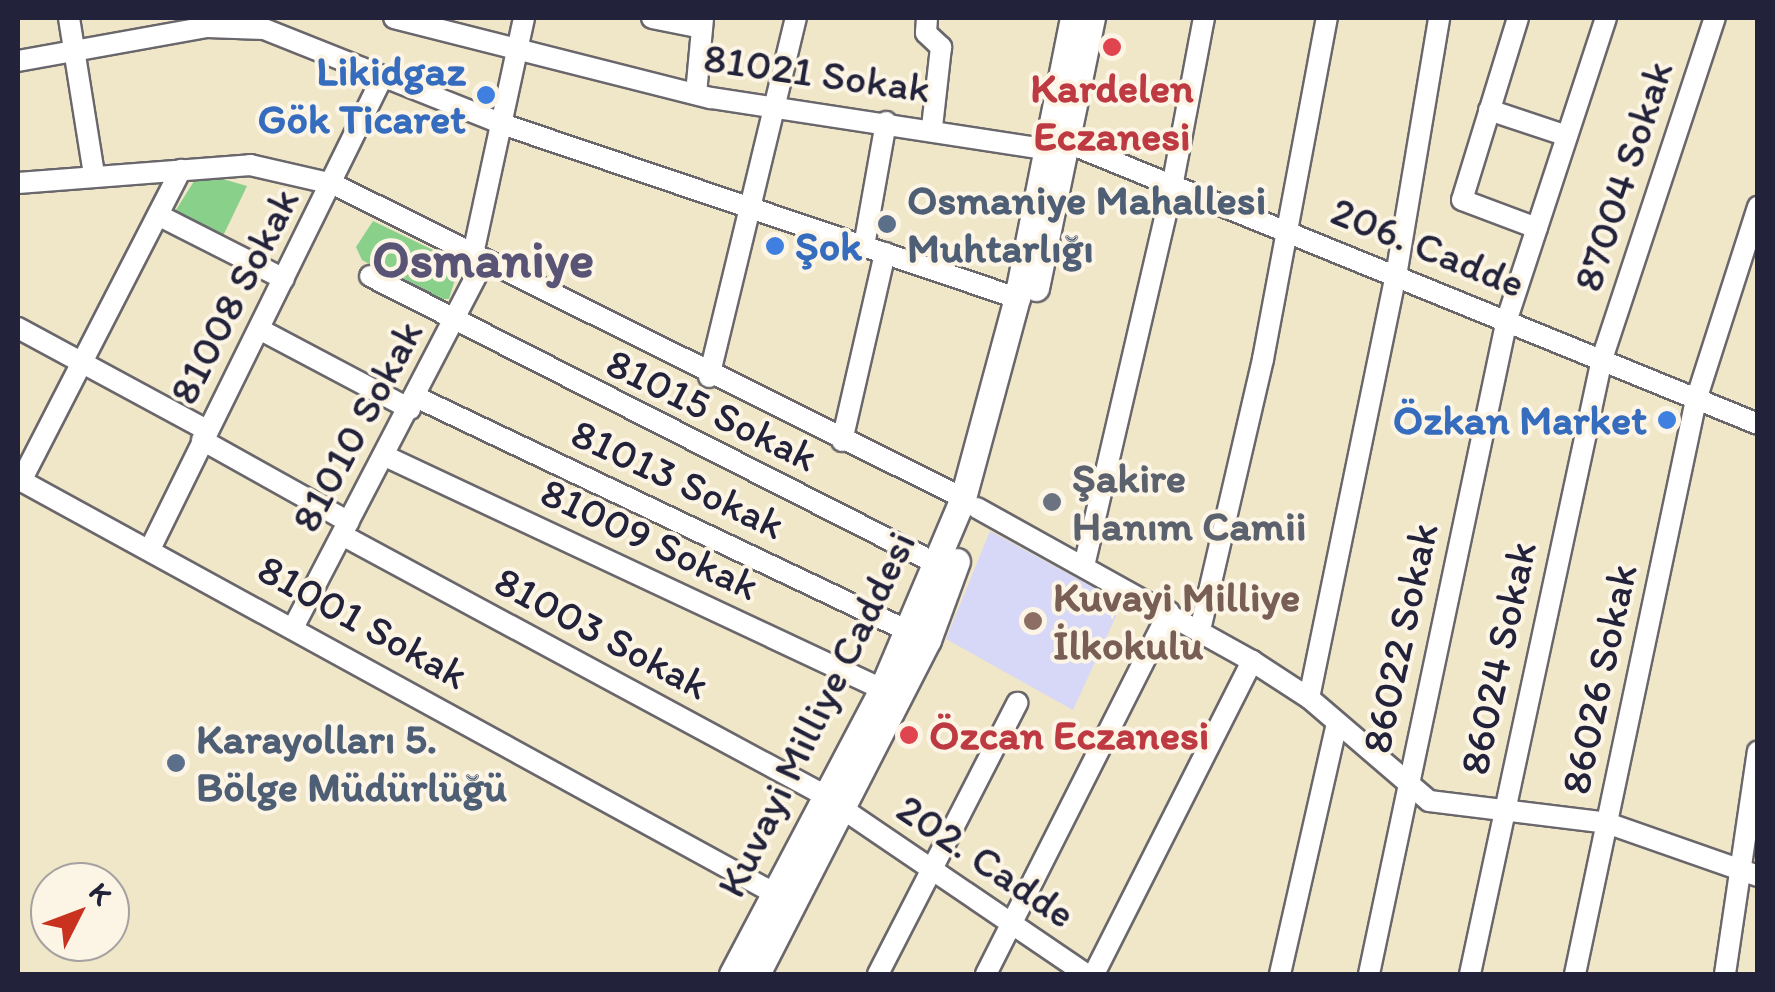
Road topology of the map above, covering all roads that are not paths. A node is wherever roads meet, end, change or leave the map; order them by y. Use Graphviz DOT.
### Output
graph roads {
  1 [pos="69,18"];
  2 [pos="394,18"];
  3 [pos="524,18"];
  4 [pos="652,18"];
  5 [pos="796,18"];
  6 [pos="927,18"];
  7 [pos="1073,18"];
  8 [pos="1092,18"];
  9 [pos="1204,18"];
  10 [pos="1326,18"];
  11 [pos="1440,18"];
  12 [pos="1518,18"];
  13 [pos="1606,18"];
  14 [pos="1715,18"];
  15 [pos="204,22"];
  16 [pos="702,22"];
  17 [pos="269,23"];
  18 [pos="71,49"];
  19 [pos="519,49"];
  20 [pos="18,61"];
  21 [pos="383,76"];
  22 [pos="696,94"];
  23 [pos="778,107"];
  24 [pos="1489,110"];
  25 [pos="886,122"];
  26 [pos="505,125"];
  27 [pos="932,127"];
  28 [pos="1567,136"];
  29 [pos="1057,146"];
  30 [pos="181,170"];
  31 [pos="94,174"];
  32 [pos="18,183"];
  33 [pos="333,184"];
  34 [pos="1172,187"];
  35 [pos="747,205"];
  36 [pos="1758,207"];
  37 [pos="158,215"];
  38 [pos="1537,228"];
  39 [pos="1289,231"];
  40 [pos="875,250"];
  41 [pos="478,257"];
  42 [pos="370,276"];
  43 [pos="1396,276"];
  44 [pos="284,279"];
  45 [pos="1017,298"];
  46 [pos="1508,319"];
  47 [pos="454,322"];
  48 [pos="18,328"];
  49 [pos="259,328"];
  50 [pos="1602,359"];
  51 [pos="82,363"];
  52 [pos="709,377"];
  53 [pos="1696,400"];
  54 [pos="413,403"];
  55 [pos="1758,424"];
  56 [pos="205,435"];
  57 [pos="842,441"];
  58 [pos="386,456"];
  59 [pos="19,480"];
  60 [pos="970,503"];
  61 [pos="346,528"];
  62 [pos="150,550"];
  63 [pos="938,564"];
  64 [pos="1084,566"];
  65 [pos="1168,612"];
  66 [pos="294,626"];
  67 [pos="1200,630"];
  68 [pos="908,631"];
  69 [pos="1252,661"];
  70 [pos="882,689"];
  71 [pos="1309,698"];
  72 [pos="1017,703"];
  73 [pos="1336,724"];
  74 [pos="1757,758"];
  75 [pos="1406,786"];
  76 [pos="834,802"];
  77 [pos="1503,812"];
  78 [pos="1607,823"];
  79 [pos="930,865"];
  80 [pos="1738,868"];
  81 [pos="1758,876"];
  82 [pos="774,893"];
  83 [pos="1010,924"];
  84 [pos="732,974"];
  85 [pos="756,974"];
  86 [pos="878,974"];
  87 [pos="986,974"];
  88 [pos="1086,974"];
  89 [pos="1094,974"];
  90 [pos="1280,974"];
  91 [pos="1368,974"];
  92 [pos="1470,974"];
  93 [pos="1575,974"];
  94 [pos="1727,974"];
  1 -- 18 [label="street"];
  2 -- 19 [label="street, 81021 Sokak"];
  3 -- 19 [label="street, 81010 Sokak"];
  4 -- 16 [label="street"];
  5 -- 23 [label="street"];
  6 -- 27 [label="street"];
  7 -- 29 [label="main road, Kuvayi Milliye Caddesi"];
  8 -- 29 [label="main road, Kuvayi Milliye Caddesi"];
  9 -- 34 [label="street"];
  10 -- 39 [label="street"];
  11 -- 43 [label="street"];
  12 -- 24 [label="street"];
  13 -- 28 [label="street, 86022 Sokak"];
  14 -- 50 [label="street, 87004 Sokak"];
  15 -- 17 [label="street"];
  15 -- 18 [label="street"];
  16 -- 22 [label="street"];
  17 -- 21 [label="street"];
  18 -- 20 [label="street"];
  18 -- 31 [label="street"];
  19 -- 22 [label="street, 81021 Sokak"];
  19 -- 26 [label="street, 81010 Sokak"];
  21 -- 26 [label="street"];
  21 -- 33 [label="street, 81008 Sokak"];
  22 -- 23 [label="street, 81021 Sokak"];
  23 -- 25 [label="street, 81021 Sokak"];
  23 -- 35 [label="street"];
  24 -- 28 [label="street"];
  24 -- 38 [label="street"];
  25 -- 27 [label="street, 81021 Sokak"];
  25 -- 40 [label="street"];
  26 -- 35 [label="street"];
  26 -- 41 [label="street, 81010 Sokak"];
  27 -- 29 [label="street, 81021 Sokak"];
  28 -- 38 [label="street, 86022 Sokak"];
  29 -- 34 [label="street, 206. Cadde"];
  29 -- 45 [label="main road, Kuvayi Milliye Caddesi"];
  29 -- 60 [label="main road, Kuvayi Milliye Caddesi"];
  30 -- 31 [label="street"];
  30 -- 33 [label="street"];
  30 -- 37 [label="street"];
  31 -- 32 [label="street"];
  33 -- 41 [label="street"];
  33 -- 44 [label="street, 81008 Sokak"];
  34 -- 39 [label="street, 206. Cadde"];
  34 -- 64 [label="street"];
  35 -- 40 [label="street"];
  35 -- 52 [label="street"];
  36 -- 53 [label="street, 86026 Sokak"];
  37 -- 44 [label="street"];
  37 -- 51 [label="street"];
  38 -- 46 [label="street, 86022 Sokak"];
  39 -- 43 [label="street, 206. Cadde"];
  39 -- 67 [label="street"];
  40 -- 45 [label="street"];
  40 -- 57 [label="street"];
  41 -- 47 [label="street, 81010 Sokak"];
  41 -- 52 [label="street"];
  42 -- 47 [label="street, 81015 Sokak"];
  43 -- 46 [label="street, 206. Cadde"];
  43 -- 71 [label="street"];
  44 -- 49 [label="street, 81008 Sokak"];
  45 -- 60 [label="main road, Kuvayi Milliye Caddesi"];
  46 -- 50 [label="street, 206. Cadde"];
  46 -- 75 [label="street, 86022 Sokak"];
  47 -- 54 [label="street, 81010 Sokak"];
  47 -- 63 [label="street, 81015 Sokak"];
  48 -- 51 [label="street, 81003 Sokak"];
  49 -- 54 [label="street, 81013 Sokak"];
  49 -- 56 [label="street, 81008 Sokak"];
  50 -- 53 [label="street, 206. Cadde"];
  50 -- 77 [label="street, 86024 Sokak"];
  51 -- 56 [label="street, 81003 Sokak"];
  51 -- 59 [label="street"];
  52 -- 57 [label="street"];
  53 -- 55 [label="street, 206. Cadde"];
  53 -- 78 [label="street, 86026 Sokak"];
  54 -- 58 [label="street, 81010 Sokak"];
  54 -- 68 [label="street, 81013 Sokak"];
  56 -- 61 [label="street, 81003 Sokak"];
  56 -- 62 [label="street, 81008 Sokak"];
  57 -- 60 [label="street"];
  58 -- 61 [label="street, 81010 Sokak"];
  58 -- 70 [label="street, 81009 Sokak"];
  59 -- 62 [label="street, 81001 Sokak"];
  60 -- 63 [label="main road, Kuvayi Milliye Caddesi"];
  60 -- 64 [label="street"];
  60 -- 76 [label="main road, Kuvayi Milliye Caddesi"];
  61 -- 66 [label="street, 81010 Sokak"];
  61 -- 76 [label="street, 81003 Sokak"];
  62 -- 66 [label="street, 81001 Sokak"];
  63 -- 68 [label="main road, Kuvayi Milliye Caddesi"];
  64 -- 65 [label="street"];
  65 -- 67 [label="street"];
  65 -- 83 [label="street"];
  66 -- 82 [label="street, 81001 Sokak"];
  67 -- 69 [label="street"];
  68 -- 70 [label="main road, Kuvayi Milliye Caddesi"];
  69 -- 71 [label="street"];
  69 -- 89 [label="street"];
  70 -- 76 [label="main road, Kuvayi Milliye Caddesi"];
  71 -- 73 [label="street"];
  72 -- 79 [label="street"];
  73 -- 75 [label="street"];
  73 -- 90 [label="street"];
  74 -- 80 [label="street"];
  75 -- 77 [label="street"];
  75 -- 91 [label="street, 86022 Sokak"];
  76 -- 79 [label="street, 202. Cadde"];
  76 -- 82 [label="main road, Kuvayi Milliye Caddesi"];
  76 -- 85 [label="main road, Kuvayi Milliye Caddesi"];
  77 -- 78 [label="street"];
  77 -- 92 [label="street, 86024 Sokak"];
  78 -- 80 [label="street"];
  78 -- 93 [label="street, 86026 Sokak"];
  79 -- 83 [label="street, 202. Cadde"];
  79 -- 86 [label="street"];
  80 -- 81 [label="street"];
  80 -- 94 [label="street"];
  82 -- 84 [label="main road, Kuvayi Milliye Caddesi"];
  83 -- 87 [label="street"];
  83 -- 88 [label="street, 202. Cadde"];
}
